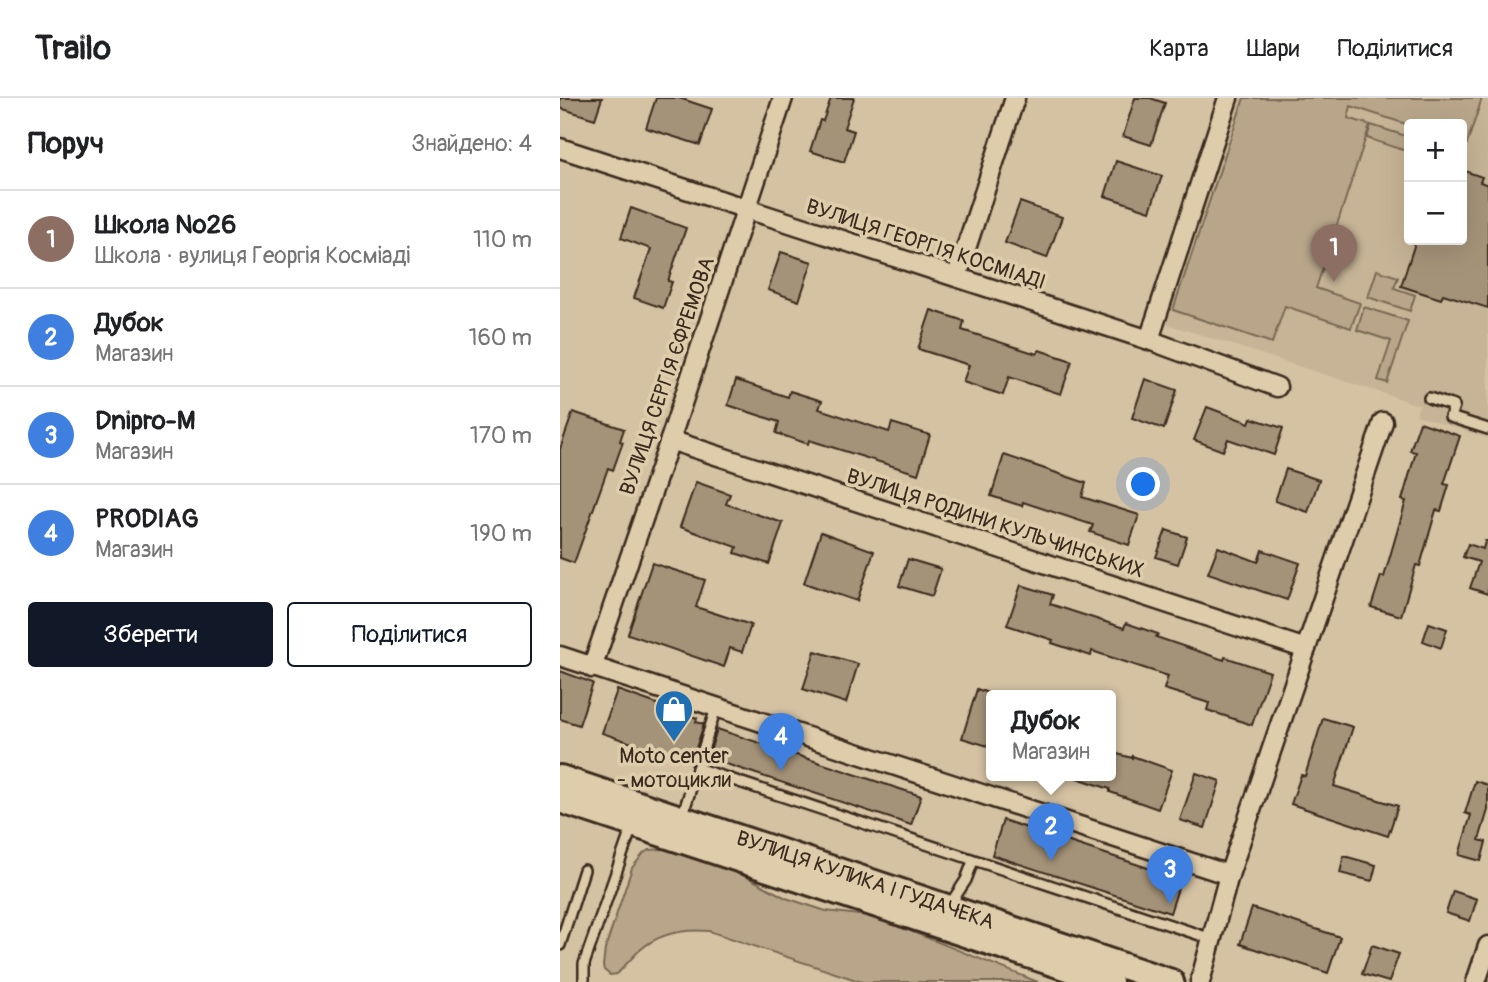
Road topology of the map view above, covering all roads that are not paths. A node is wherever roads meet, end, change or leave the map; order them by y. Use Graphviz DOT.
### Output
graph roads {
  1 [pos="783,98"];
  2 [pos="1015,98"];
  3 [pos="1228,98"];
  4 [pos="560,148"];
  5 [pos="747,210"];
  6 [pos="957,276"];
  7 [pos="1149,340"];
  8 [pos="1277,387"];
  9 [pos="1429,398"];
  10 [pos="1383,422"];
  11 [pos="1488,429"];
  12 [pos="670,440"];
  13 [pos="1306,649"];
  14 [pos="560,656"];
  15 [pos="592,667"];
  16 [pos="716,708"];
  17 [pos="697,768"];
  18 [pos="560,778"];
  19 [pos="560,800"];
  20 [pos="681,819"];
  21 [pos="633,824"];
  22 [pos="973,861"];
  23 [pos="584,870"];
  24 [pos="1229,875"];
  25 [pos="948,907"];
  26 [pos="1212,939"];
  27 [pos="560,945"];
  28 [pos="1488,946"];
  29 [pos="584,982"];
  30 [pos="1110,982"];
  31 [pos="1171,982"];
  32 [pos="1200,982"];
  33 [pos="1476,982"];
  1 -- 5 [label="street, ВУЛИЦЯ СЕРГІЯ ЄФРЕМОВА"];
  2 -- 6 [label="street"];
  3 -- 7 [label="street"];
  4 -- 5 [label="street, ВУЛИЦЯ ГЕОРГІЯ КОСМІАДІ"];
  5 -- 6 [label="street, ВУЛИЦЯ ГЕОРГІЯ КОСМІАДІ"];
  5 -- 12 [label="street, ВУЛИЦЯ СЕРГІЯ ЄФРЕМОВА"];
  6 -- 7 [label="street, ВУЛИЦЯ ГЕОРГІЯ КОСМІАДІ"];
  7 -- 8 [label="street, ВУЛИЦЯ ГЕОРГІЯ КОСМІАДІ"];
  9 -- 11 [label="lane"];
  10 -- 13 [label="street"];
  12 -- 13 [label="street, ВУЛИЦЯ РОДИНИ КУЛЬЧИНСЬКИХ"];
  12 -- 15 [label="street, ВУЛИЦЯ СЕРГІЯ ЄФРЕМОВА"];
  13 -- 24 [label="street"];
  14 -- 15 [label="street"];
  15 -- 16 [label="street"];
  16 -- 17 [label="lane"];
  16 -- 24 [label="street"];
  17 -- 20 [label="lane"];
  17 -- 22 [label="lane"];
  18 -- 20 [label="main road, ВУЛИЦЯ КУЛИКА І ГУДАЧЕКА"];
  19 -- 21 [label="main road, ВУЛИЦЯ КУЛИКА І ГУДАЧЕКА"];
  20 -- 25 [label="main road, ВУЛИЦЯ КУЛИКА І ГУДАЧЕКА"];
  21 -- 29 [label="lane"];
  21 -- 30 [label="main road, ВУЛИЦЯ КУЛИКА І ГУДАЧЕКА"];
  22 -- 25 [label="lane"];
  22 -- 26 [label="lane"];
  23 -- 27 [label="lane"];
  24 -- 26 [label="street"];
  25 -- 31 [label="main road, ВУЛИЦЯ КУЛИКА І ГУДАЧЕКА"];
  26 -- 32 [label="street"];
  28 -- 33 [label="street"];
}
